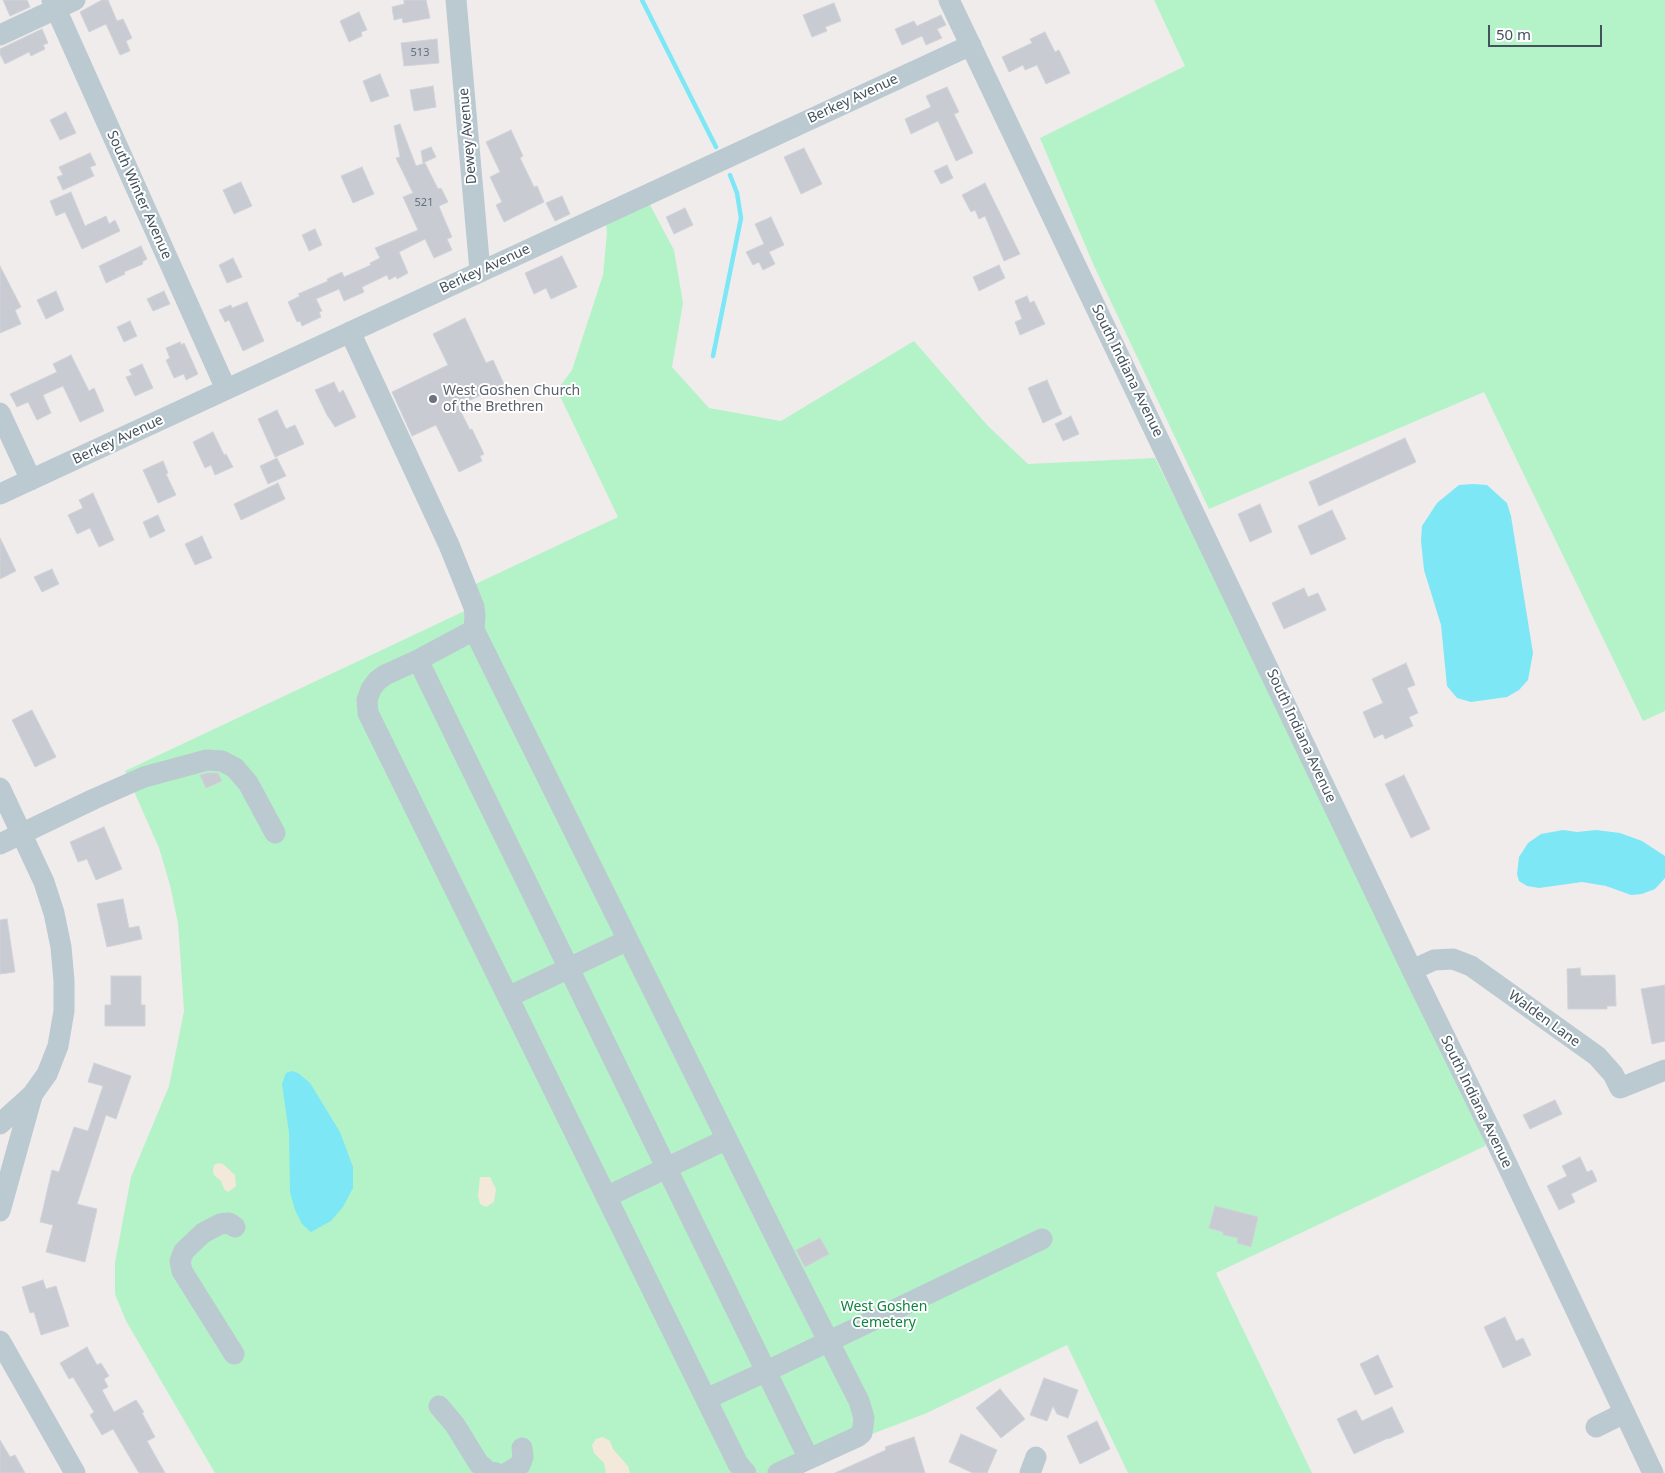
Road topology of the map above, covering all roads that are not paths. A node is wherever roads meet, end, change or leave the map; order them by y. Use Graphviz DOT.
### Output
graph roads {
  1 [pos="75,0"];
  2 [pos="456,0"];
  3 [pos="949,0"];
  4 [pos="54,4"];
  5 [pos="0,35"];
  6 [pos="971,45"];
  7 [pos="480,272"];
  8 [pos="350,332"];
  9 [pos="226,389"];
  10 [pos="0,413"];
  11 [pos="32,480"];
  12 [pos="0,494"];
  13 [pos="474,630"];
  14 [pos="418,660"];
  15 [pos="0,788"];
  16 [pos="22,833"];
  17 [pos="275,833"];
  18 [pos="0,844"];
  19 [pos="628,940"];
  20 [pos="570,968"];
  21 [pos="1412,970"];
  22 [pos="508,997"];
  23 [pos="1665,1070"];
  24 [pos="32,1095"];
  25 [pos="0,1124"];
  26 [pos="727,1139"];
  27 [pos="667,1168"];
  28 [pos="606,1197"];
  29 [pos="0,1211"];
  30 [pos="235,1227"];
  31 [pos="1042,1239"];
  32 [pos="0,1341"];
  33 [pos="829,1341"];
  34 [pos="234,1354"];
  35 [pos="767,1371"];
  36 [pos="706,1399"];
  37 [pos="439,1406"];
  38 [pos="1624,1413"];
  39 [pos="1596,1427"];
  40 [pos="522,1448"];
  41 [pos="809,1459"];
  42 [pos="75,1473"];
  43 [pos="496,1473"];
  44 [pos="507,1473"];
  45 [pos="746,1473"];
  46 [pos="778,1473"];
  47 [pos="1653,1473"];
  1 -- 4 [label="street"];
  2 -- 7 [label="street, Dewey Avenue"];
  3 -- 6 [label="street, South Indiana Avenue"];
  4 -- 5 [label="street"];
  4 -- 9 [label="street, South Winter Avenue"];
  6 -- 7 [label="street, Berkey Avenue"];
  6 -- 21 [label="street, South Indiana Avenue"];
  7 -- 8 [label="street, Berkey Avenue"];
  8 -- 9 [label="street, Berkey Avenue"];
  8 -- 13 [label="street"];
  9 -- 11 [label="street, Berkey Avenue"];
  10 -- 11 [label="street"];
  11 -- 12 [label="street, Berkey Avenue"];
  13 -- 14 [label="street"];
  13 -- 19 [label="street"];
  14 -- 20 [label="street"];
  14 -- 22 [label="street"];
  15 -- 16 [label="street"];
  16 -- 17 [label="street"];
  16 -- 18 [label="street"];
  16 -- 24 [label="street"];
  19 -- 20 [label="street"];
  19 -- 26 [label="street"];
  20 -- 22 [label="street"];
  20 -- 27 [label="street"];
  21 -- 23 [label="street, Walden Lane"];
  21 -- 38 [label="street, South Indiana Avenue"];
  22 -- 28 [label="street"];
  24 -- 25 [label="street"];
  24 -- 29 [label="street"];
  26 -- 27 [label="street"];
  26 -- 33 [label="street"];
  27 -- 28 [label="street"];
  27 -- 35 [label="street"];
  28 -- 36 [label="street"];
  30 -- 34 [label="street"];
  31 -- 33 [label="street"];
  32 -- 42 [label="street"];
  33 -- 35 [label="street"];
  33 -- 41 [label="street"];
  35 -- 36 [label="street"];
  35 -- 41 [label="street"];
  36 -- 45 [label="street"];
  37 -- 43 [label="street"];
  38 -- 39 [label="street"];
  38 -- 47 [label="street, South Indiana Avenue"];
  40 -- 44 [label="street"];
  41 -- 46 [label="street"];
}
